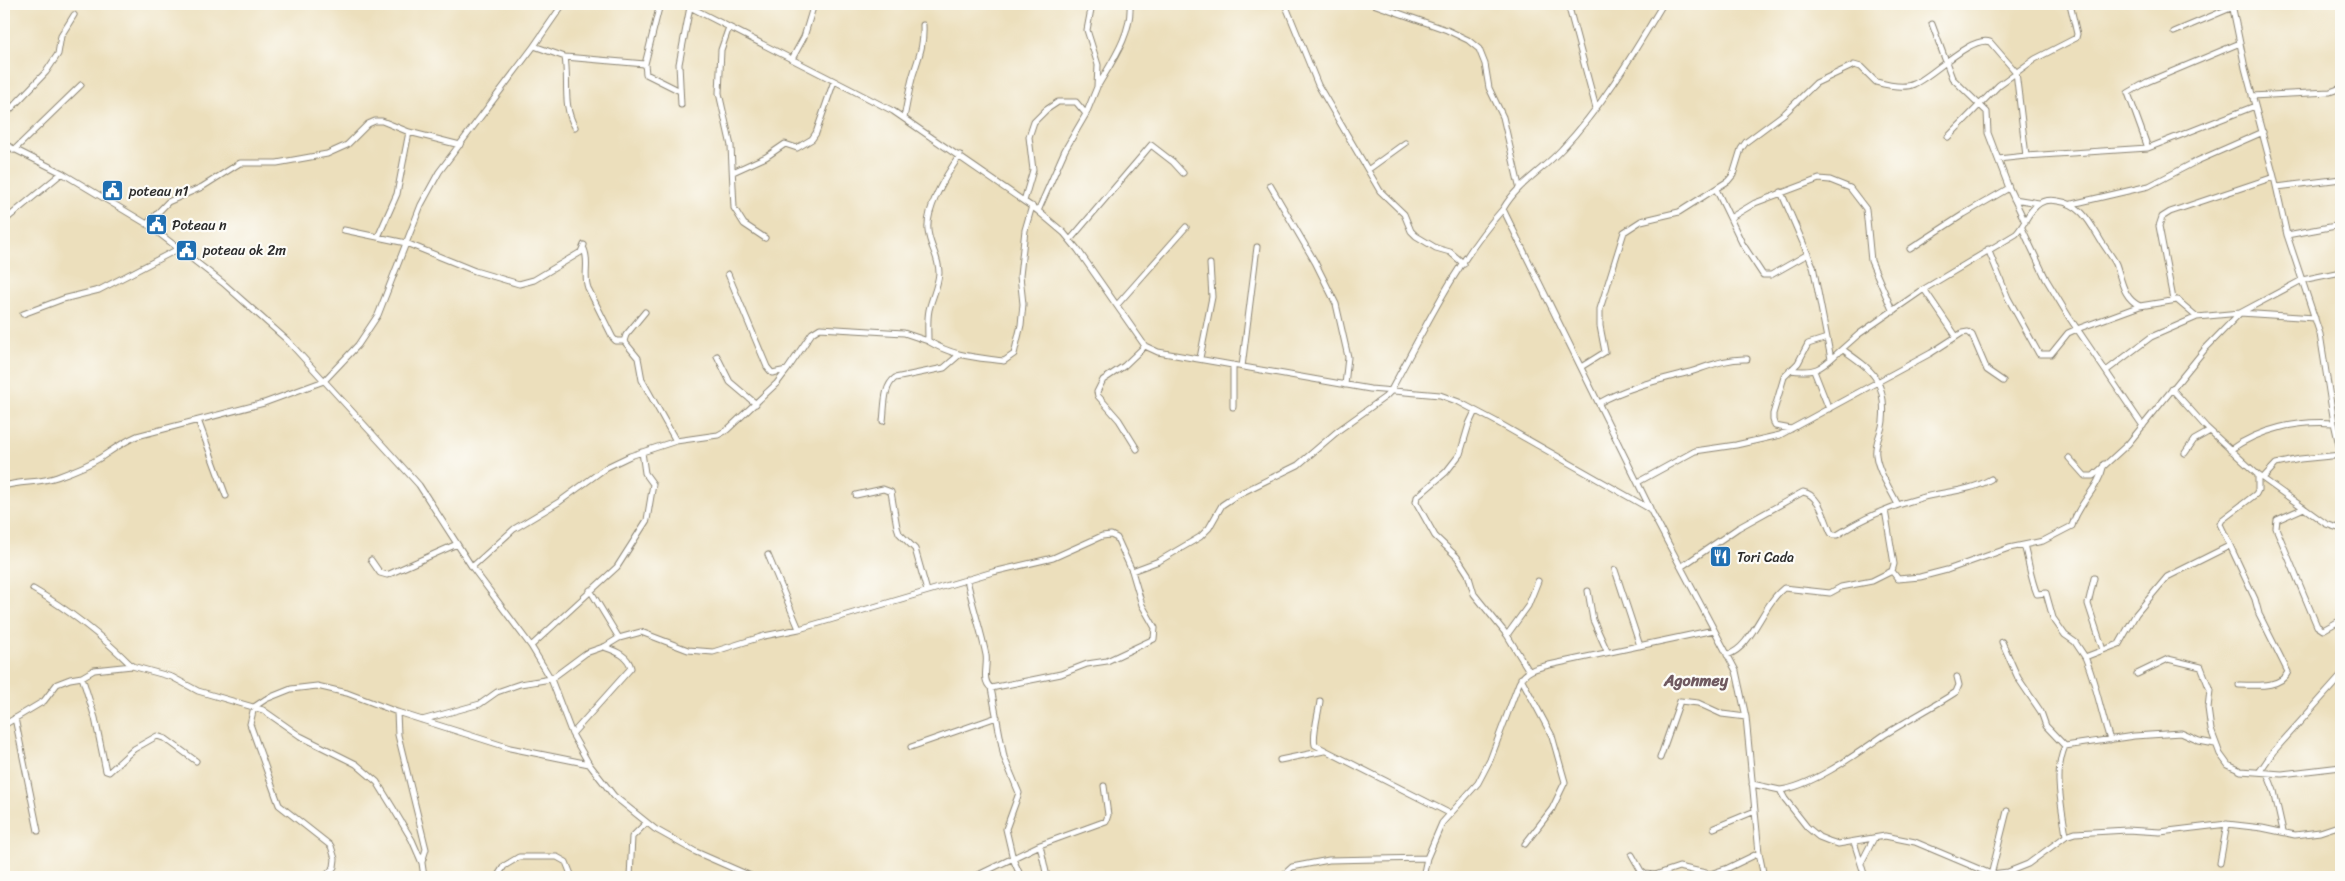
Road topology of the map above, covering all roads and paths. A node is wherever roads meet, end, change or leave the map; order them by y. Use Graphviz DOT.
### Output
graph roads {
  1 [pos="563,4"];
  2 [pos="660,4"];
  3 [pos="684,4"];
  4 [pos="814,4"];
  5 [pos="1092,4"];
  6 [pos="1130,4"];
  7 [pos="1285,4"];
  8 [pos="1373,4"];
  9 [pos="1568,4"];
  10 [pos="1663,4"];
  11 [pos="2070,4"];
  12 [pos="2232,5"];
  13 [pos="690,7"];
  14 [pos="74,15"];
  15 [pos="1932,24"];
  16 [pos="923,25"];
  17 [pos="729,26"];
  18 [pos="2174,32"];
  19 [pos="2240,43"];
  20 [pos="534,46"];
  21 [pos="565,57"];
  22 [pos="792,59"];
  23 [pos="1945,61"];
  24 [pos="645,64"];
  25 [pos="2016,72"];
  26 [pos="834,80"];
  27 [pos="81,85"];
  28 [pos="1097,87"];
  29 [pos="2341,88"];
  30 [pos="680,91"];
  31 [pos="2252,96"];
  32 [pos="1980,103"];
  33 [pos="681,105"];
  34 [pos="2255,106"];
  35 [pos="1596,108"];
  36 [pos="1086,114"];
  37 [pos="4,116"];
  38 [pos="904,118"];
  39 [pos="575,127"];
  40 [pos="410,132"];
  41 [pos="2263,132"];
  42 [pos="1948,137"];
  43 [pos="1405,143"];
  44 [pos="4,144"];
  45 [pos="460,145"];
  46 [pos="2148,148"];
  47 [pos="14,150"];
  48 [pos="960,155"];
  49 [pos="2026,156"];
  50 [pos="1998,159"];
  51 [pos="1368,170"];
  52 [pos="732,172"];
  53 [pos="62,173"];
  54 [pos="1183,173"];
  55 [pos="2274,177"];
  56 [pos="2341,179"];
  57 [pos="1270,185"];
  58 [pos="1519,186"];
  59 [pos="2277,187"];
  60 [pos="2009,188"];
  61 [pos="1716,189"];
  62 [pos="1781,192"];
  63 [pos="2014,200"];
  64 [pos="1024,201"];
  65 [pos="2039,203"];
  66 [pos="2072,204"];
  67 [pos="1032,206"];
  68 [pos="1504,209"];
  69 [pos="1038,211"];
  70 [pos="1730,218"];
  71 [pos="4,221"];
  72 [pos="2025,222"];
  73 [pos="147,224"];
  74 [pos="2341,224"];
  75 [pos="1186,227"];
  76 [pos="2022,228"];
  77 [pos="344,230"];
  78 [pos="2287,235"];
  79 [pos="378,237"];
  80 [pos="765,238"];
  81 [pos="1070,240"];
  82 [pos="406,242"];
  83 [pos="1257,247"];
  84 [pos="180,248"];
  85 [pos="1910,249"];
  86 [pos="1988,249"];
  87 [pos="1808,254"];
  88 [pos="1210,264"];
  89 [pos="1464,264"];
  90 [pos="2341,272"];
  91 [pos="728,274"];
  92 [pos="2302,280"];
  93 [pos="1924,289"];
  94 [pos="2173,299"];
  95 [pos="1118,305"];
  96 [pos="2140,306"];
  97 [pos="645,312"];
  98 [pos="1893,312"];
  99 [pos="2240,313"];
  100 [pos="23,314"];
  101 [pos="2197,317"];
  102 [pos="2315,318"];
  103 [pos="2077,329"];
  104 [pos="1956,336"];
  105 [pos="1827,338"];
  106 [pos="624,341"];
  107 [pos="928,341"];
  108 [pos="1145,346"];
  109 [pos="1842,349"];
  110 [pos="959,355"];
  111 [pos="717,356"];
  112 [pos="1200,358"];
  113 [pos="1747,359"];
  114 [pos="1831,359"];
  115 [pos="1234,365"];
  116 [pos="1581,366"];
  117 [pos="1242,367"];
  118 [pos="787,370"];
  119 [pos="1790,370"];
  120 [pos="1814,371"];
  121 [pos="2106,371"];
  122 [pos="772,372"];
  123 [pos="324,381"];
  124 [pos="1878,381"];
  125 [pos="2003,381"];
  126 [pos="777,383"];
  127 [pos="1345,384"];
  128 [pos="2172,389"];
  129 [pos="1390,392"];
  130 [pos="1599,403"];
  131 [pos="756,404"];
  132 [pos="1233,407"];
  133 [pos="1829,409"];
  134 [pos="1475,411"];
  135 [pos="198,420"];
  136 [pos="883,421"];
  137 [pos="2334,423"];
  138 [pos="2143,426"];
  139 [pos="1791,429"];
  140 [pos="2210,431"];
  141 [pos="2339,436"];
  142 [pos="676,440"];
  143 [pos="1137,449"];
  144 [pos="2230,450"];
  145 [pos="642,452"];
  146 [pos="2185,453"];
  147 [pos="2341,455"];
  148 [pos="2069,458"];
  149 [pos="2104,464"];
  150 [pos="2260,477"];
  151 [pos="1991,479"];
  152 [pos="1638,482"];
  153 [pos="4,486"];
  154 [pos="856,495"];
  155 [pos="226,496"];
  156 [pos="1898,505"];
  157 [pos="2304,508"];
  158 [pos="1650,509"];
  159 [pos="1885,510"];
  160 [pos="2341,529"];
  161 [pos="457,544"];
  162 [pos="2024,545"];
  163 [pos="2229,546"];
  164 [pos="768,555"];
  165 [pos="371,560"];
  166 [pos="1681,566"];
  167 [pos="472,567"];
  168 [pos="1615,570"];
  169 [pos="1132,571"];
  170 [pos="1892,571"];
  171 [pos="2094,578"];
  172 [pos="967,579"];
  173 [pos="1538,581"];
  174 [pos="32,588"];
  175 [pos="590,590"];
  176 [pos="926,591"];
  177 [pos="1588,591"];
  178 [pos="2341,620"];
  179 [pos="798,630"];
  180 [pos="1714,630"];
  181 [pos="1507,635"];
  182 [pos="619,638"];
  183 [pos="2002,642"];
  184 [pos="531,646"];
  185 [pos="1640,646"];
  186 [pos="604,647"];
  187 [pos="2103,650"];
  188 [pos="1606,651"];
  189 [pos="1728,655"];
  190 [pos="2086,658"];
  191 [pos="132,666"];
  192 [pos="1529,671"];
  193 [pos="2137,674"];
  194 [pos="2341,676"];
  195 [pos="82,677"];
  196 [pos="1957,677"];
  197 [pos="1521,678"];
  198 [pos="551,679"];
  199 [pos="2239,685"];
  200 [pos="992,688"];
  201 [pos="1320,701"];
  202 [pos="254,706"];
  203 [pos="397,712"];
  204 [pos="997,717"];
  205 [pos="1746,717"];
  206 [pos="15,718"];
  207 [pos="422,720"];
  208 [pos="4,725"];
  209 [pos="572,734"];
  210 [pos="2110,740"];
  211 [pos="2215,744"];
  212 [pos="2065,746"];
  213 [pos="911,747"];
  214 [pos="1324,751"];
  215 [pos="1660,758"];
  216 [pos="1280,760"];
  217 [pos="196,761"];
  218 [pos="589,764"];
  219 [pos="2341,766"];
  220 [pos="2260,771"];
  221 [pos="2267,773"];
  222 [pos="1752,784"];
  223 [pos="1104,786"];
  224 [pos="1780,790"];
  225 [pos="2007,811"];
  226 [pos="1755,812"];
  227 [pos="1450,813"];
  228 [pos="646,823"];
  229 [pos="2227,824"];
  230 [pos="2341,825"];
  231 [pos="1714,828"];
  232 [pos="38,831"];
  233 [pos="2283,831"];
  234 [pos="2066,836"];
  235 [pos="1874,838"];
  236 [pos="1854,842"];
  237 [pos="1526,844"];
  238 [pos="1040,846"];
  239 [pos="1759,853"];
  240 [pos="1632,855"];
  241 [pos="1427,858"];
  242 [pos="1013,859"];
  243 [pos="422,863"];
  244 [pos="1861,863"];
  245 [pos="2220,863"];
  246 [pos="1710,876"];
  247 [pos="1991,876"];
  248 [pos="325,877"];
  249 [pos="424,877"];
  250 [pos="497,877"];
  251 [pos="572,877"];
  252 [pos="630,877"];
  253 [pos="752,877"];
  254 [pos="974,877"];
  255 [pos="1021,877"];
  256 [pos="1047,877"];
  257 [pos="1281,877"];
  258 [pos="1423,877"];
  259 [pos="1764,877"];
  260 [pos="1865,877"];
  1 -- 20 [label="street"];
  2 -- 24 [label="street"];
  3 -- 13 [label="street"];
  4 -- 22 [label="street"];
  5 -- 28 [label="street"];
  6 -- 28 [label="street"];
  7 -- 51 [label="street"];
  8 -- 58 [label="street"];
  9 -- 35 [label="street"];
  10 -- 35 [label="street"];
  11 -- 25 [label="street"];
  12 -- 18 [label="street"];
  12 -- 19 [label="street"];
  13 -- 17 [label="street"];
  13 -- 30 [label="street"];
  14 -- 37 [label="street"];
  15 -- 23 [label="street"];
  16 -- 38 [label="street"];
  17 -- 22 [label="street"];
  17 -- 52 [label="street"];
  19 -- 31 [label="street"];
  19 -- 46 [label="street"];
  20 -- 21 [label="street"];
  20 -- 45 [label="street"];
  21 -- 24 [label="street"];
  21 -- 39 [label="street"];
  22 -- 26 [label="street"];
  23 -- 25 [label="street"];
  23 -- 32 [label="street"];
  23 -- 61 [label="street"];
  24 -- 30 [label="street"];
  25 -- 32 [label="street"];
  25 -- 49 [label="street"];
  26 -- 38 [label="street"];
  26 -- 52 [label="street"];
  27 -- 47 [label="street"];
  28 -- 36 [label="street"];
  29 -- 31 [label="street"];
  30 -- 33 [label="street"];
  31 -- 34 [label="street"];
  32 -- 42 [label="street"];
  32 -- 50 [label="street"];
  34 -- 41 [label="street"];
  34 -- 46 [label="street"];
  35 -- 58 [label="street"];
  36 -- 64 [label="street"];
  36 -- 69 [label="street"];
  38 -- 48 [label="street"];
  40 -- 45 [label="street"];
  40 -- 73 [label="street"];
  40 -- 79 [label="street"];
  41 -- 55 [label="street"];
  41 -- 66 [label="street"];
  43 -- 51 [label="street"];
  44 -- 47 [label="street"];
  45 -- 82 [label="street"];
  46 -- 49 [label="street"];
  47 -- 53 [label="street"];
  48 -- 64 [label="street"];
  48 -- 107 [label="street"];
  49 -- 50 [label="street"];
  50 -- 60 [label="street"];
  51 -- 89 [label="street"];
  52 -- 80 [label="street"];
  53 -- 71 [label="street"];
  53 -- 73 [label="street"];
  54 -- 81 [label="street"];
  55 -- 59 [label="street"];
  55 -- 94 [label="street"];
  56 -- 59 [label="street"];
  57 -- 127 [label="street"];
  58 -- 68 [label="street"];
  59 -- 78 [label="street"];
  60 -- 63 [label="street"];
  60 -- 85 [label="street"];
  61 -- 70 [label="street"];
  61 -- 116 [label="street"];
  62 -- 70 [label="street"];
  62 -- 87 [label="street"];
  62 -- 98 [label="street"];
  63 -- 65 [label="street"];
  63 -- 72 [label="street"];
  64 -- 67 [label="street"];
  65 -- 66 [label="street"];
  65 -- 72 [label="street"];
  66 -- 96 [label="street"];
  67 -- 69 [label="street"];
  67 -- 110 [label="street"];
  68 -- 89 [label="street"];
  68 -- 116 [label="street"];
  69 -- 81 [label="street"];
  70 -- 87 [label="street"];
  72 -- 76 [label="street"];
  73 -- 84 [label="street"];
  74 -- 78 [label="street"];
  75 -- 95 [label="street"];
  76 -- 86 [label="street"];
  76 -- 103 [label="street"];
  77 -- 79 [label="street"];
  78 -- 92 [label="street"];
  79 -- 82 [label="street"];
  81 -- 95 [label="street"];
  82 -- 106 [label="street"];
  82 -- 123 [label="street"];
  83 -- 117 [label="street"];
  84 -- 100 [label="street"];
  84 -- 123 [label="street"];
  86 -- 93 [label="street"];
  86 -- 103 [label="street"];
  87 -- 105 [label="street"];
  88 -- 112 [label="street"];
  89 -- 129 [label="street"];
  90 -- 92 [label="street"];
  91 -- 122 [label="street"];
  92 -- 99 [label="street"];
  92 -- 102 [label="street"];
  93 -- 98 [label="street"];
  93 -- 104 [label="street"];
  94 -- 96 [label="street"];
  94 -- 101 [label="street"];
  95 -- 108 [label="street"];
  96 -- 103 [label="street"];
  97 -- 106 [label="street"];
  98 -- 109 [label="street"];
  99 -- 101 [label="street"];
  99 -- 102 [label="street"];
  99 -- 128 [label="street"];
  101 -- 121 [label="street"];
  102 -- 137 [label="street"];
  103 -- 121 [label="street"];
  104 -- 124 [label="street"];
  104 -- 125 [label="street"];
  105 -- 114 [label="street"];
  105 -- 119 [label="street"];
  106 -- 142 [label="street"];
  107 -- 110 [label="street"];
  107 -- 118 [label="street"];
  108 -- 112 [label="street"];
  108 -- 143 [label="street"];
  109 -- 114 [label="street"];
  109 -- 124 [label="street"];
  110 -- 136 [label="street"];
  111 -- 131 [label="street"];
  112 -- 115 [label="street"];
  113 -- 130 [label="street"];
  114 -- 120 [label="street"];
  115 -- 117 [label="street"];
  115 -- 132 [label="street"];
  116 -- 130 [label="street"];
  117 -- 127 [label="street"];
  118 -- 122 [label="street"];
  118 -- 126 [label="street"];
  119 -- 120 [label="street"];
  119 -- 139 [label="street"];
  120 -- 133 [label="street"];
  121 -- 138 [label="street"];
  122 -- 126 [label="street"];
  123 -- 135 [label="street"];
  123 -- 161 [label="street"];
  124 -- 133 [label="street"];
  124 -- 156 [label="street"];
  126 -- 131 [label="street"];
  127 -- 129 [label="street"];
  128 -- 138 [label="street"];
  128 -- 140 [label="street"];
  129 -- 134 [label="street"];
  129 -- 169 [label="street"];
  130 -- 152 [label="street"];
  131 -- 142 [label="street"];
  133 -- 139 [label="street"];
  134 -- 158 [label="street"];
  134 -- 181 [label="street"];
  135 -- 153 [label="street"];
  135 -- 155 [label="street"];
  137 -- 141 [label="street"];
  137 -- 144 [label="street"];
  138 -- 149 [label="street"];
  139 -- 152 [label="street"];
  140 -- 144 [label="street"];
  140 -- 146 [label="street"];
  141 -- 147 [label="street"];
  142 -- 145 [label="street"];
  144 -- 150 [label="street"];
  145 -- 167 [label="street"];
  145 -- 175 [label="street"];
  147 -- 150 [label="street"];
  148 -- 149 [label="street"];
  149 -- 162 [label="street"];
  150 -- 157 [label="street"];
  150 -- 163 [label="street"];
  151 -- 156 [label="street"];
  152 -- 158 [label="street"];
  154 -- 176 [label="street"];
  156 -- 159 [label="street"];
  157 -- 160 [label="street"];
  157 -- 178 [label="street"];
  158 -- 166 [label="street"];
  159 -- 166 [label="street"];
  159 -- 170 [label="street"];
  161 -- 165 [label="street"];
  161 -- 167 [label="street"];
  162 -- 170 [label="street"];
  162 -- 190 [label="street"];
  163 -- 187 [label="street"];
  163 -- 199 [label="street"];
  164 -- 179 [label="street"];
  166 -- 180 [label="street"];
  167 -- 184 [label="street"];
  168 -- 185 [label="street"];
  169 -- 172 [label="street"];
  169 -- 200 [label="street"];
  170 -- 189 [label="street"];
  171 -- 187 [label="street"];
  172 -- 176 [label="street"];
  172 -- 200 [label="street"];
  173 -- 181 [label="street"];
  174 -- 191 [label="street"];
  175 -- 182 [label="street"];
  175 -- 184 [label="street"];
  176 -- 179 [label="street"];
  177 -- 188 [label="street"];
  179 -- 182 [label="street"];
  180 -- 185 [label="street"];
  180 -- 189 [label="street"];
  181 -- 192 [label="street"];
  182 -- 186 [label="street"];
  183 -- 212 [label="street"];
  184 -- 198 [label="street"];
  185 -- 188 [label="street"];
  186 -- 198 [label="street"];
  186 -- 209 [label="street"];
  187 -- 190 [label="street"];
  188 -- 192 [label="street"];
  189 -- 205 [label="street"];
  190 -- 210 [label="street"];
  191 -- 195 [label="street"];
  191 -- 202 [label="street"];
  192 -- 197 [label="street"];
  193 -- 211 [label="street"];
  194 -- 220 [label="street"];
  195 -- 206 [label="street"];
  195 -- 217 [label="street"];
  196 -- 224 [label="street"];
  197 -- 227 [label="street"];
  197 -- 237 [label="street"];
  198 -- 207 [label="street"];
  198 -- 209 [label="street"];
  200 -- 204 [label="street"];
  201 -- 214 [label="street"];
  202 -- 203 [label="street"];
  202 -- 243 [label="street"];
  202 -- 248 [label="street"];
  203 -- 207 [label="street"];
  203 -- 243 [label="street"];
  204 -- 213 [label="street"];
  204 -- 242 [label="street"];
  205 -- 215 [label="street"];
  205 -- 222 [label="street"];
  206 -- 208 [label="street"];
  206 -- 232 [label="street"];
  207 -- 218 [label="street"];
  209 -- 218 [label="street"];
  210 -- 211 [label="street"];
  210 -- 212 [label="street"];
  211 -- 220 [label="street"];
  212 -- 234 [label="street"];
  214 -- 216 [label="street"];
  214 -- 227 [label="street"];
  218 -- 228 [label="street"];
  219 -- 221 [label="street"];
  220 -- 221 [label="street"];
  221 -- 233 [label="street"];
  222 -- 224 [label="street"];
  222 -- 226 [label="street"];
  223 -- 238 [label="street"];
  224 -- 236 [label="street"];
  225 -- 247 [label="street"];
  226 -- 231 [label="street"];
  226 -- 239 [label="street"];
  227 -- 241 [label="street"];
  228 -- 252 [label="street"];
  228 -- 253 [label="street"];
  229 -- 233 [label="street"];
  229 -- 234 [label="street"];
  229 -- 245 [label="street"];
  230 -- 233 [label="street"];
  234 -- 247 [label="street"];
  235 -- 236 [label="street"];
  235 -- 244 [label="street"];
  235 -- 247 [label="street"];
  236 -- 244 [label="street"];
  238 -- 242 [label="street"];
  238 -- 256 [label="street"];
  239 -- 246 [label="street"];
  239 -- 259 [label="street"];
  240 -- 246 [label="street"];
  241 -- 257 [label="street"];
  241 -- 258 [label="street"];
  242 -- 254 [label="street"];
  242 -- 255 [label="street"];
  243 -- 249 [label="street"];
  244 -- 260 [label="street"];
  250 -- 251 [label="street"];
}
